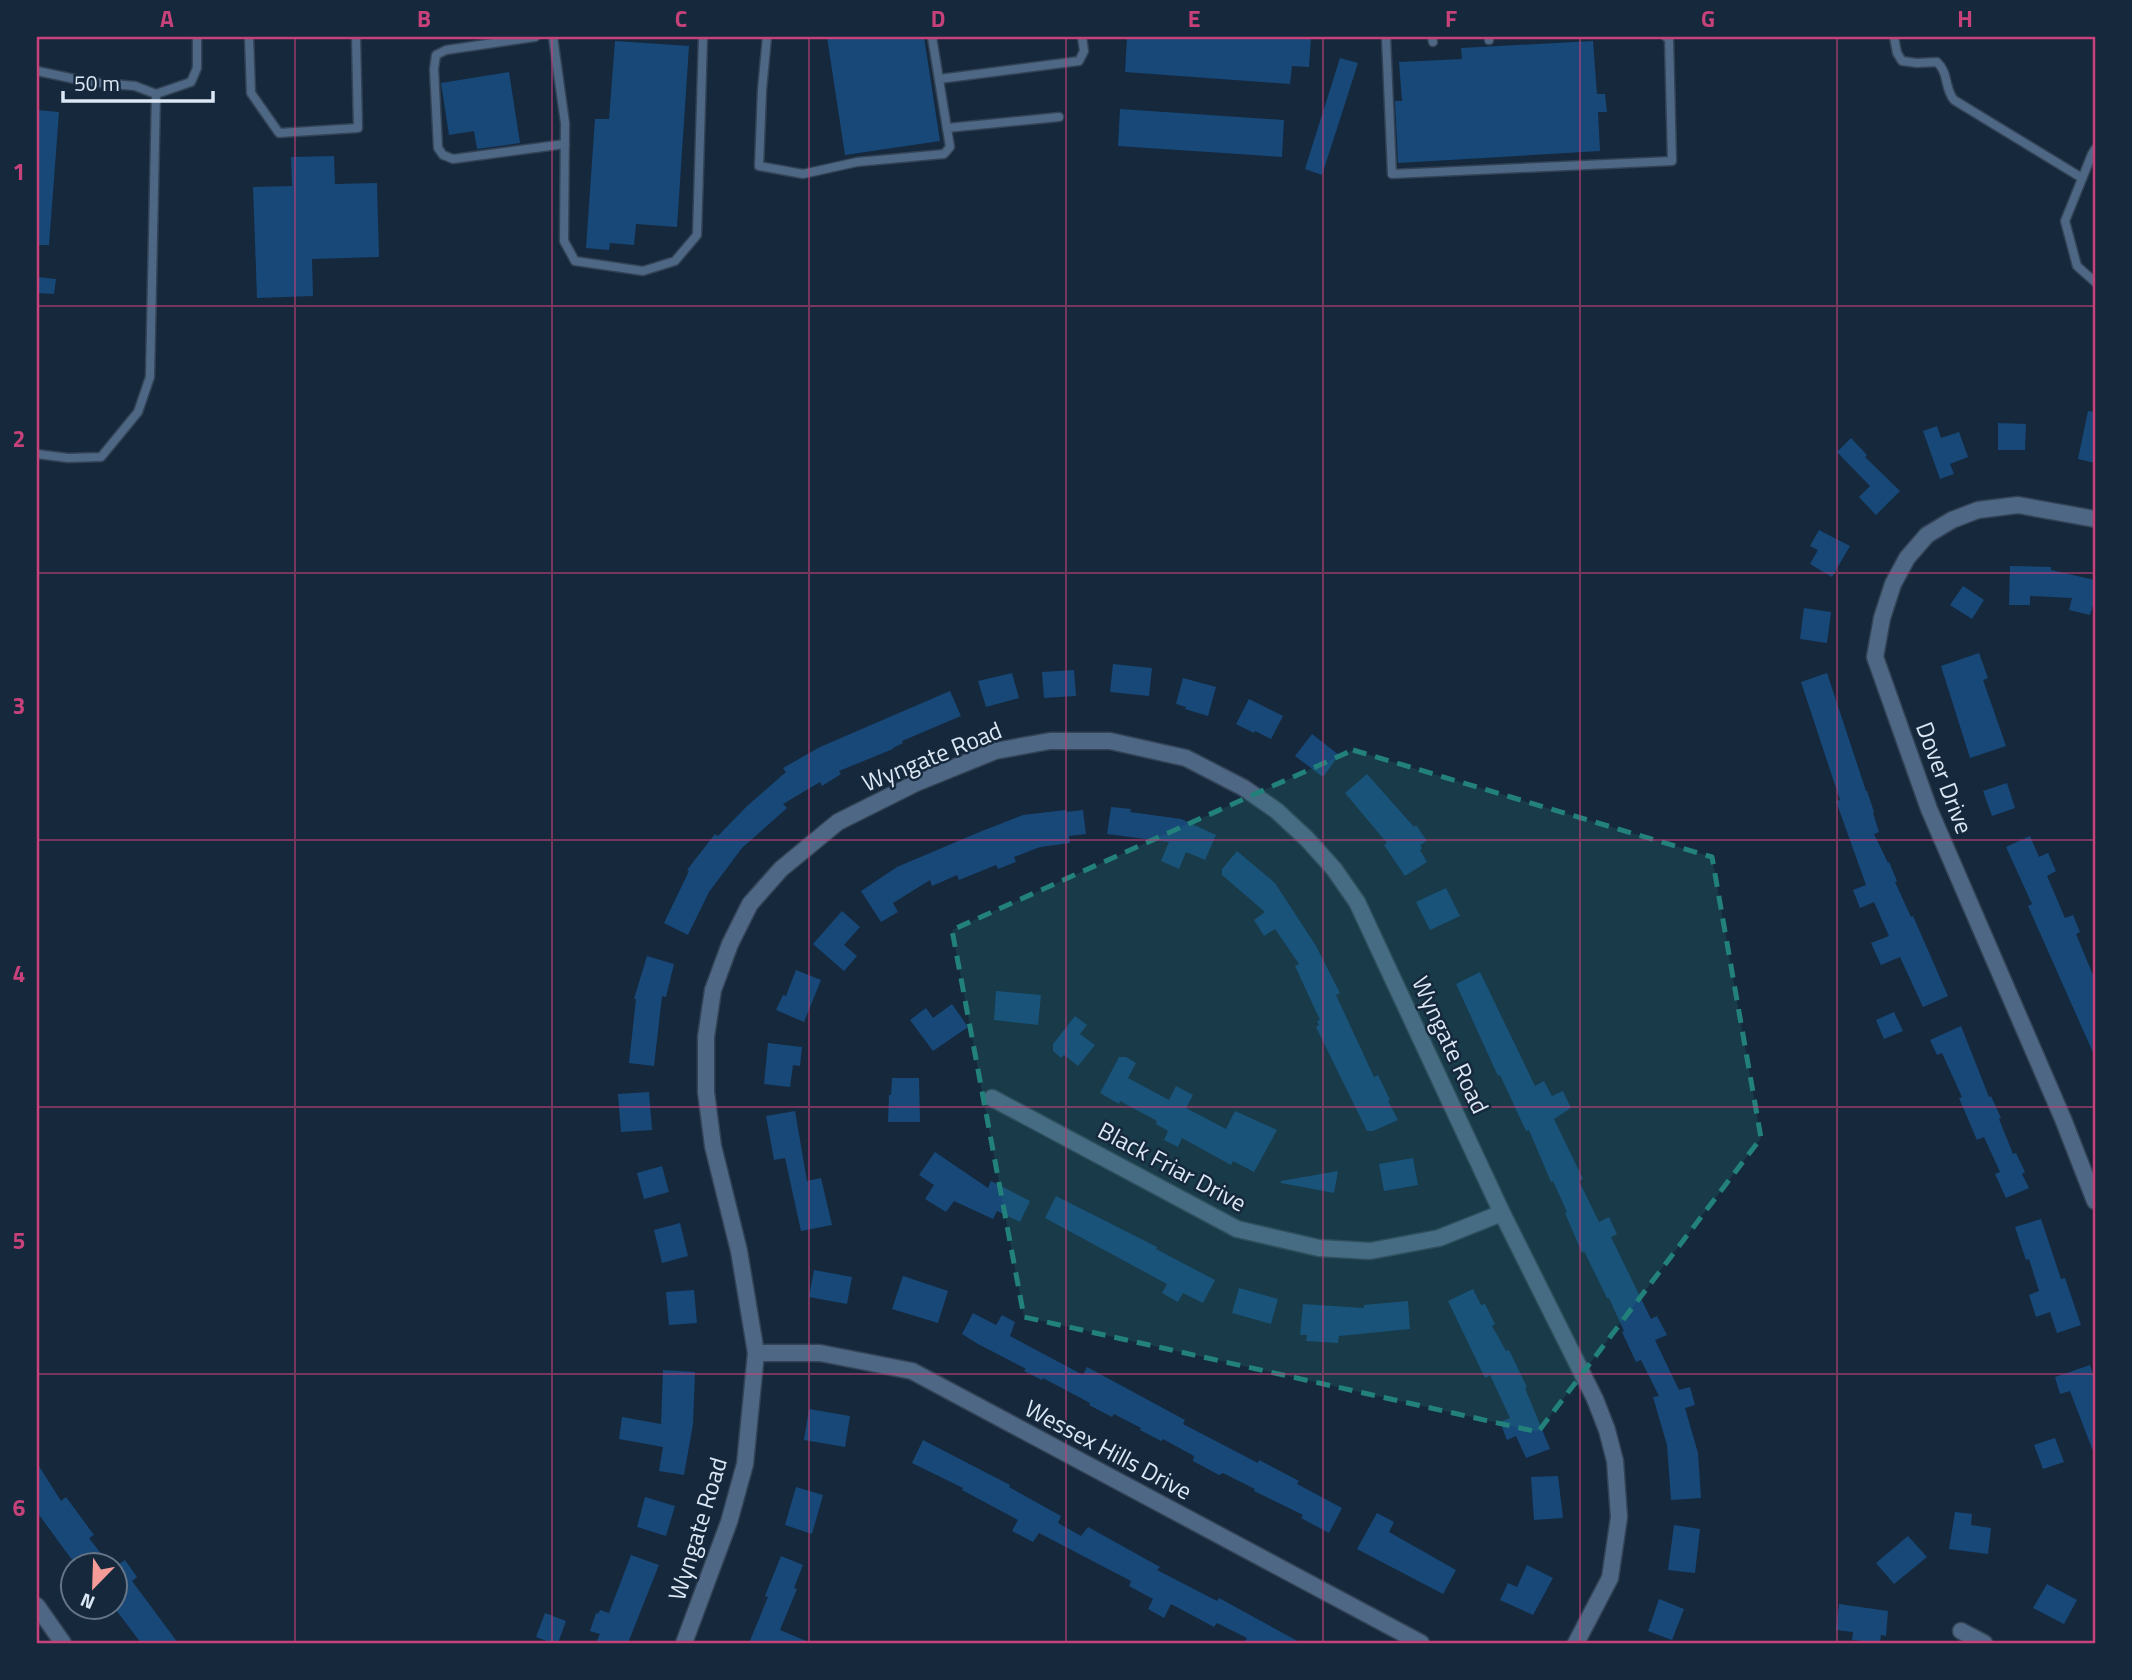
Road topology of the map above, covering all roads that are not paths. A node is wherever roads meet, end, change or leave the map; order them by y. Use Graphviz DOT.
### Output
graph roads {
  1 [pos="197,37"];
  2 [pos="249,37"];
  3 [pos="356,37"];
  4 [pos="536,37"];
  5 [pos="553,37"];
  6 [pos="704,37"];
  7 [pos="767,37"];
  8 [pos="932,37"];
  9 [pos="1083,37"];
  10 [pos="1386,37"];
  11 [pos="1666,37"];
  12 [pos="1894,37"];
  13 [pos="37,71"];
  14 [pos="939,79"];
  15 [pos="156,94"];
  16 [pos="1059,117"];
  17 [pos="947,128"];
  18 [pos="565,144"];
  19 [pos="2095,149"];
  20 [pos="2082,178"];
  21 [pos="2095,282"];
  22 [pos="37,454"];
  23 [pos="2095,519"];
  24 [pos="992,1098"];
  25 [pos="2095,1201"];
  26 [pos="1502,1213"];
  27 [pos="756,1353"];
  28 [pos="37,1606"];
  29 [pos="1961,1631"];
  30 [pos="63,1643"];
  31 [pos="684,1643"];
  32 [pos="1421,1643"];
  33 [pos="1576,1643"];
  34 [pos="1984,1643"];
  1 -- 15 [label="lane"];
  2 -- 3 [label="lane"];
  4 -- 18 [label="lane"];
  5 -- 18 [label="lane"];
  6 -- 18 [label="lane"];
  7 -- 17 [label="lane"];
  8 -- 14 [label="lane"];
  9 -- 14 [label="lane"];
  10 -- 11 [label="lane"];
  12 -- 20 [label="lane"];
  13 -- 15 [label="lane"];
  14 -- 17 [label="lane"];
  15 -- 22 [label="lane"];
  16 -- 17 [label="lane"];
  19 -- 20 [label="lane"];
  20 -- 21 [label="lane"];
  23 -- 25 [label="street, Dover Drive"];
  24 -- 26 [label="street, Black Friar Drive"];
  26 -- 27 [label="street, Wyngate Road"];
  26 -- 33 [label="street, Wyngate Road"];
  27 -- 31 [label="street, Wyngate Road"];
  27 -- 32 [label="street, Wessex Hills Drive"];
  28 -- 30 [label="street"];
  29 -- 34 [label="street"];
}
